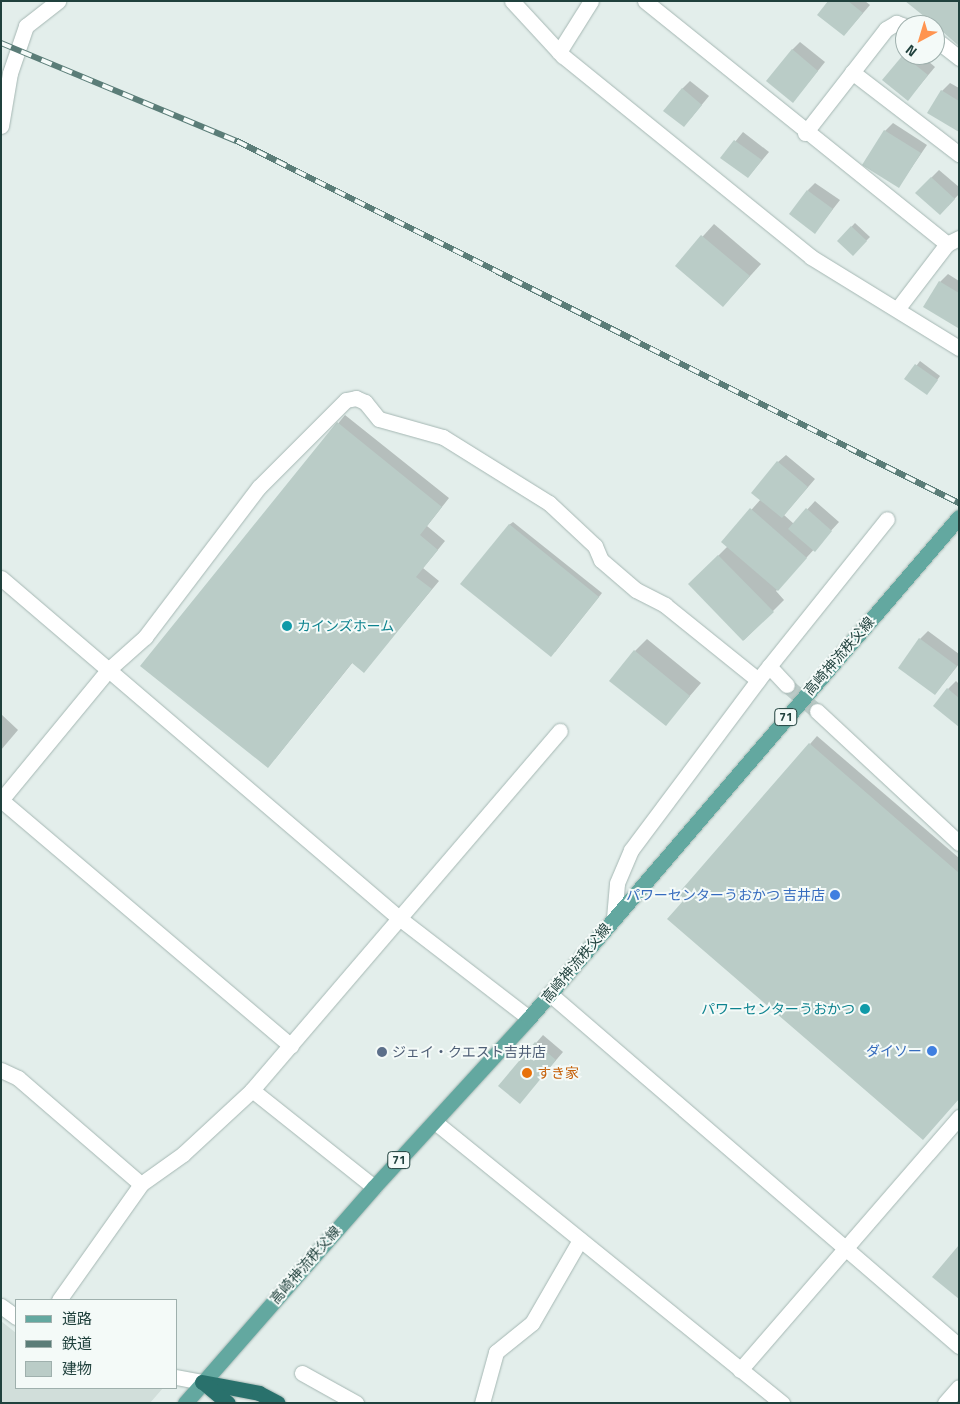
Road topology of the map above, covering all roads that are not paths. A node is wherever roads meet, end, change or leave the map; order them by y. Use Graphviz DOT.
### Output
graph roads {
  1 [pos="58,1"];
  2 [pos="512,1"];
  3 [pos="591,1"];
  4 [pos="645,1"];
  5 [pos="895,24"];
  6 [pos="945,48"];
  7 [pos="559,52"];
  8 [pos="959,58"];
  9 [pos="852,72"];
  10 [pos="1,126"];
  11 [pos="805,133"];
  12 [pos="959,154"];
  13 [pos="953,241"];
  14 [pos="898,308"];
  15 [pos="959,348"];
  16 [pos="959,517"];
  17 [pos="888,519"];
  18 [pos="1,578"];
  19 [pos="768,666"];
  20 [pos="108,670"];
  21 [pos="758,680"];
  22 [pos="787,685"];
  23 [pos="817,711"];
  24 [pos="560,731"];
  25 [pos="1,800"];
  26 [pos="959,844"];
  27 [pos="399,918"];
  28 [pos="614,918"];
  29 [pos="550,994"];
  30 [pos="529,1018"];
  31 [pos="291,1046"];
  32 [pos="1,1070"];
  33 [pos="252,1090"];
  34 [pos="959,1117"];
  35 [pos="435,1122"];
  36 [pos="141,1184"];
  37 [pos="374,1187"];
  38 [pos="580,1240"];
  39 [pos="846,1248"];
  40 [pos="60,1299"];
  41 [pos="1,1306"];
  42 [pos="15,1316"];
  43 [pos="959,1346"];
  44 [pos="740,1370"];
  45 [pos="302,1373"];
  46 [pos="178,1377"];
  47 [pos="202,1382"];
  48 [pos="959,1387"];
  49 [pos="763,1397"];
  50 [pos="185,1403"];
  51 [pos="228,1403"];
  52 [pos="278,1403"];
  53 [pos="356,1403"];
  54 [pos="482,1403"];
  55 [pos="782,1403"];
  56 [pos="945,1403"];
  1 -- 10 [label="street"];
  2 -- 7 [label="street"];
  3 -- 7 [label="street"];
  4 -- 11 [label="street"];
  5 -- 9 [label="street"];
  6 -- 8 [label="street"];
  7 -- 14 [label="street"];
  9 -- 11 [label="street"];
  9 -- 12 [label="street"];
  11 -- 13 [label="street"];
  13 -- 14 [label="street"];
  14 -- 15 [label="street"];
  16 -- 28 [label="main road, 高崎神流秩父線 / 71"];
  17 -- 19 [label="street"];
  18 -- 20 [label="street"];
  19 -- 21 [label="street"];
  19 -- 22 [label="street"];
  20 -- 21 [label="street"];
  20 -- 25 [label="street"];
  20 -- 27 [label="street"];
  21 -- 28 [label="street"];
  23 -- 26 [label="street"];
  24 -- 27 [label="street"];
  25 -- 31 [label="street"];
  27 -- 30 [label="street"];
  27 -- 31 [label="street"];
  28 -- 29 [label="main road, 高崎神流秩父線 / 71"];
  29 -- 30 [label="main road, 高崎神流秩父線 / 71"];
  29 -- 39 [label="street"];
  30 -- 35 [label="main road, 高崎神流秩父線 / 71"];
  31 -- 33 [label="street"];
  32 -- 36 [label="street"];
  33 -- 36 [label="street"];
  33 -- 37 [label="street"];
  34 -- 39 [label="street"];
  35 -- 37 [label="main road, 高崎神流秩父線 / 71"];
  35 -- 38 [label="street"];
  36 -- 40 [label="street"];
  37 -- 47 [label="main road, 高崎神流秩父線 / 71"];
  38 -- 44 [label="street"];
  38 -- 54 [label="street"];
  39 -- 43 [label="street"];
  39 -- 44 [label="street"];
  41 -- 42 [label="street"];
  44 -- 49 [label="street"];
  45 -- 53 [label="street"];
  46 -- 47 [label="street"];
  47 -- 50 [label="main road, 高崎神流秩父線 / 71"];
  47 -- 51 [label="highway"];
  47 -- 52 [label="highway"];
  48 -- 56 [label="street"];
  49 -- 55 [label="street"];
}
